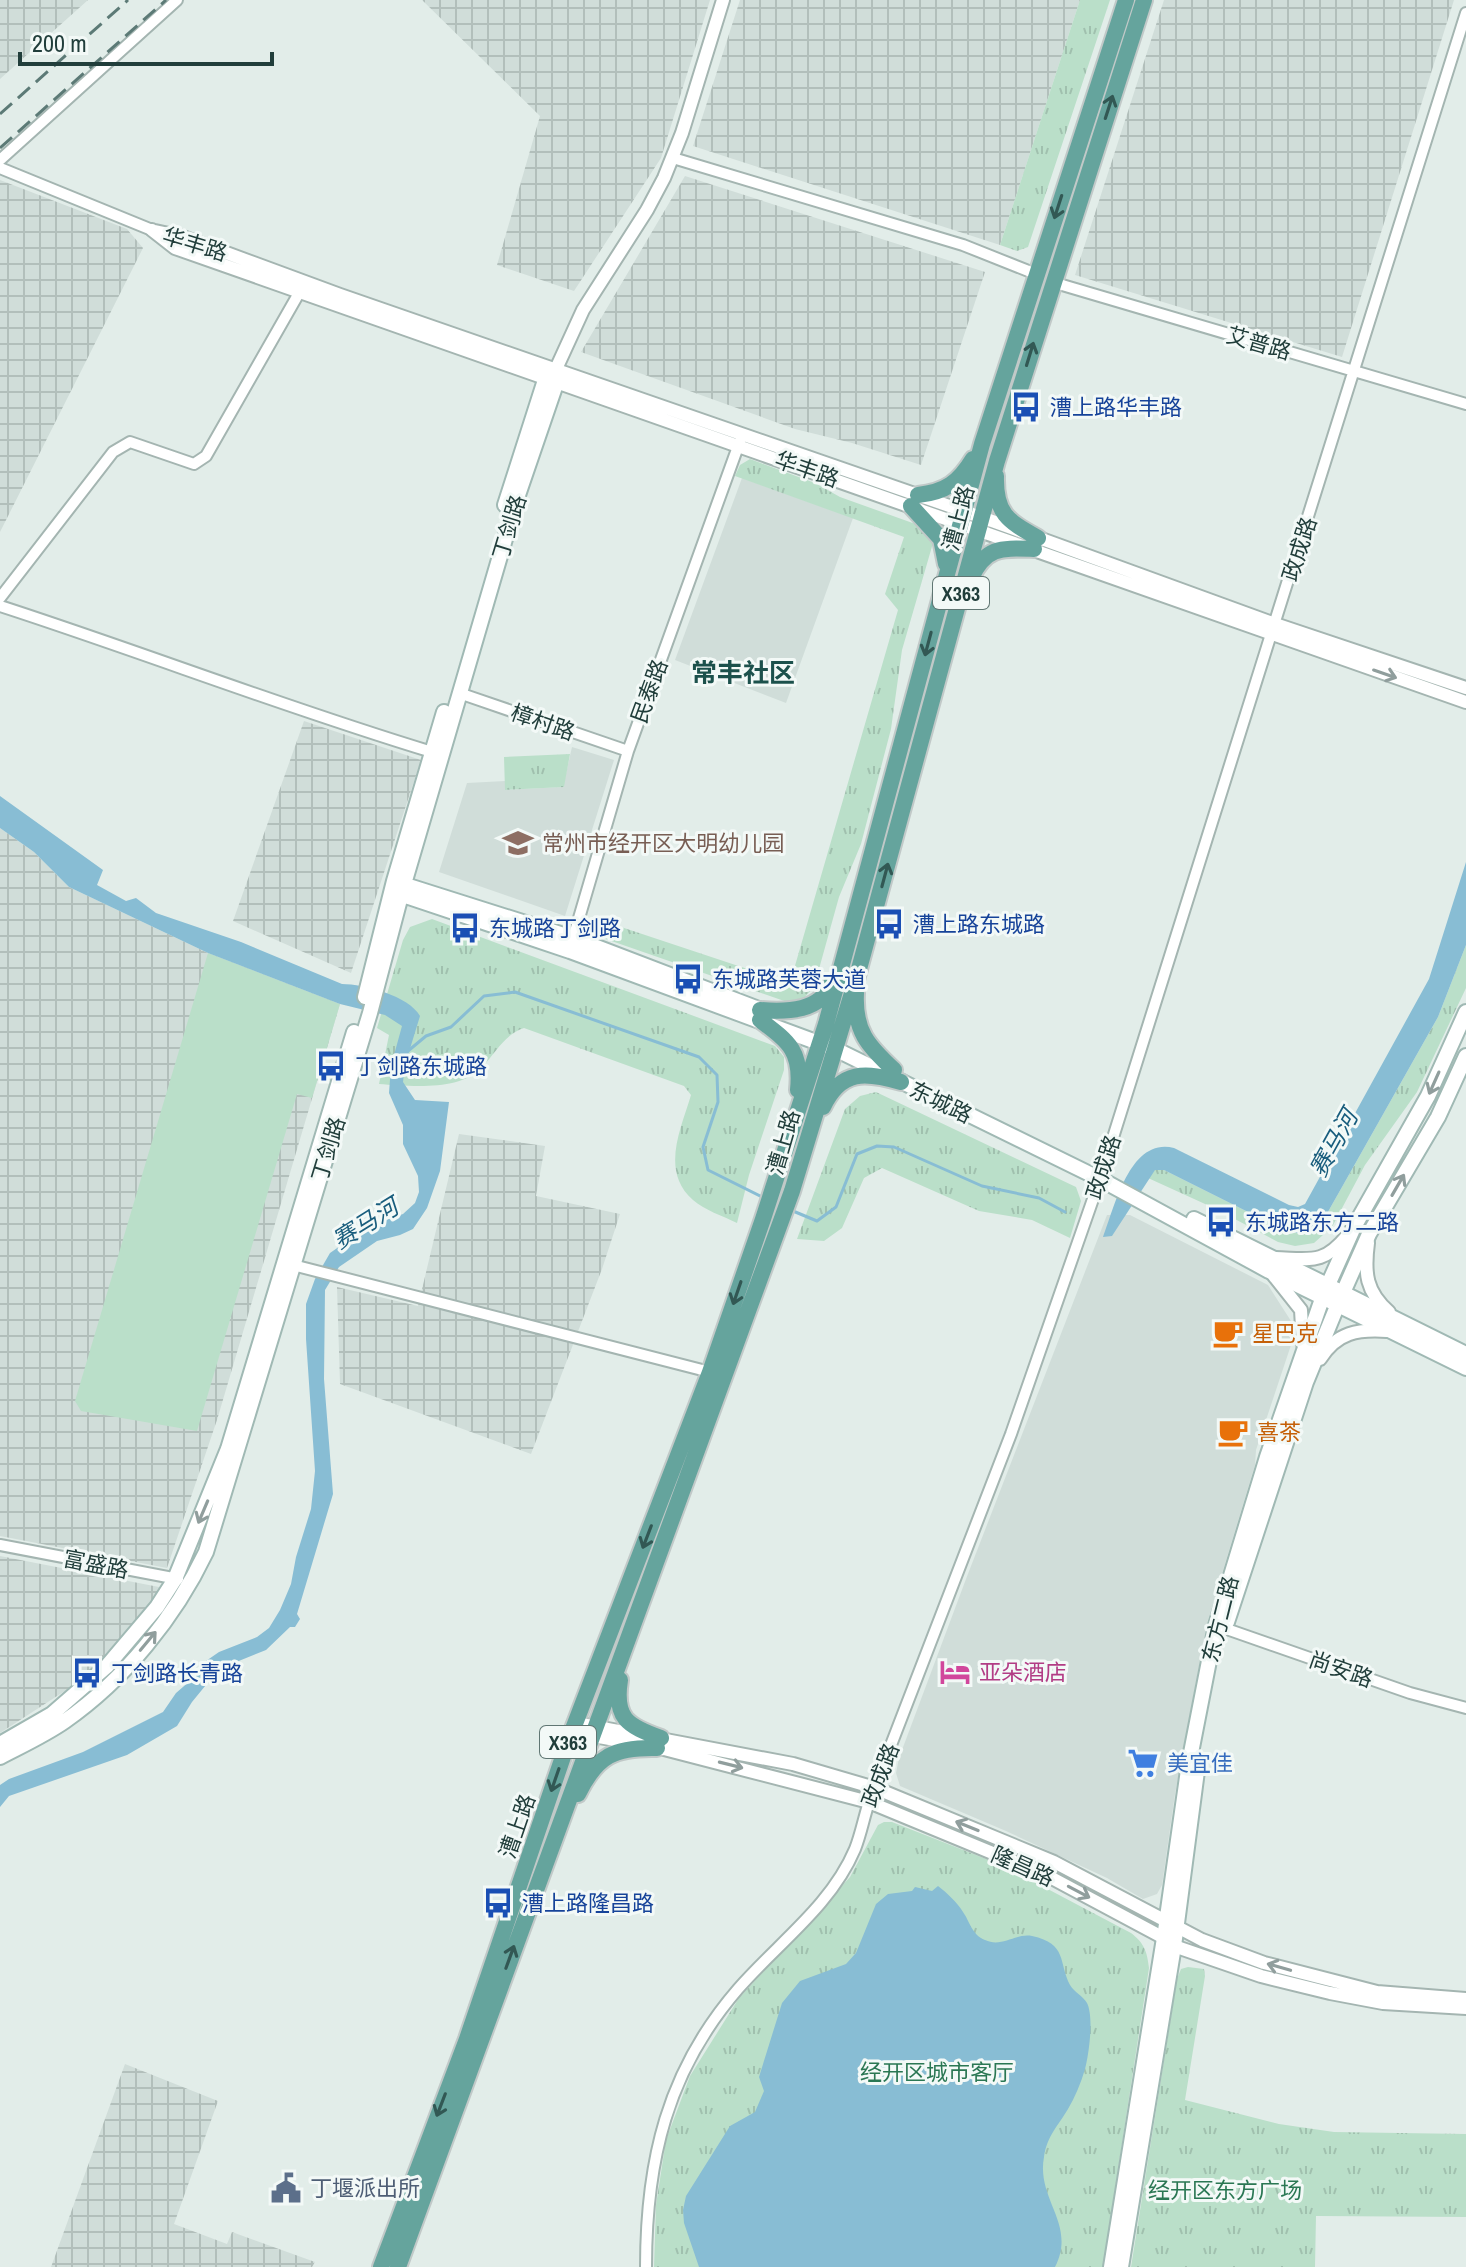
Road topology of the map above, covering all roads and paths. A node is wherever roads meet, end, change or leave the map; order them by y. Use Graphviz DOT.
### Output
graph roads {
  1 [pos="177,0"];
  2 [pos="723,0"];
  3 [pos="1126,0"];
  4 [pos="1144,0"];
  5 [pos="1466,13"];
  6 [pos="673,158"];
  7 [pos="0,160"];
  8 [pos="0,168"];
  9 [pos="152,230"];
  10 [pos="1036,274"];
  11 [pos="1052,282"];
  12 [pos="303,287"];
  13 [pos="1355,372"];
  14 [pos="553,376"];
  15 [pos="1466,404"];
  16 [pos="740,440"];
  17 [pos="982,444"];
  18 [pos="997,461"];
  19 [pos="914,500"];
  20 [pos="961,518"];
  21 [pos="978,524"];
  22 [pos="1036,544"];
  23 [pos="946,574"];
  24 [pos="0,598"];
  25 [pos="0,606"];
  26 [pos="956,613"];
  27 [pos="1274,629"];
  28 [pos="1466,688"];
  29 [pos="459,693"];
  30 [pos="1466,702"];
  31 [pos="628,751"];
  32 [pos="432,752"];
  33 [pos="398,888"];
  34 [pos="571,945"];
  35 [pos="847,948"];
  36 [pos="856,980"];
  37 [pos="1466,1012"];
  38 [pos="760,1015"];
  39 [pos="829,1042"];
  40 [pos="1466,1056"];
  41 [pos="898,1076"];
  42 [pos="796,1111"];
  43 [pos="803,1148"];
  44 [pos="1102,1175"];
  45 [pos="771,1222"];
  46 [pos="1354,1227"];
  47 [pos="1369,1234"];
  48 [pos="288,1264"];
  49 [pos="1270,1264"];
  50 [pos="1325,1290"];
  51 [pos="1341,1298"];
  52 [pos="1397,1326"];
  53 [pos="1466,1354"];
  54 [pos="1301,1362"];
  55 [pos="1466,1368"];
  56 [pos="710,1372"];
  57 [pos="1306,1382"];
  58 [pos="0,1545"];
  59 [pos="175,1579"];
  60 [pos="192,1581"];
  61 [pos="1221,1626"];
  62 [pos="630,1632"];
  63 [pos="1466,1708"];
  64 [pos="574,1727"];
  65 [pos="593,1731"];
  66 [pos="659,1743"];
  67 [pos="0,1744"];
  68 [pos="0,1757"];
  69 [pos="875,1788"];
  70 [pos="869,1802"];
  71 [pos="548,1853"];
  72 [pos="1171,1923"];
  73 [pos="1169,1942"];
  74 [pos="1466,1999"];
  75 [pos="1466,2008"];
  76 [pos="389,2245"];
  77 [pos="400,2264"];
  78 [pos="374,2267"];
  79 [pos="381,2267"];
  80 [pos="646,2267"];
  81 [pos="1111,2267"];
  82 [pos="1121,2267"];
  1 -- 7 [label="street"];
  2 -- 6 [label="street, 丁剑路"];
  3 -- 10 [label="main road, 漕上路 / X363, one-way"];
  11 -- 4 [label="main road, 漕上路 / X363, one-way"];
  5 -- 13 [label="street, 政成路"];
  6 -- 10 [label="street"];
  6 -- 14 [label="street, 丁剑路"];
  8 -- 9 [label="street"];
  9 -- 12 [label="street, 华丰路"];
  10 -- 17 [label="main road, 漕上路 / X363"];
  11 -- 13 [label="street, 艾普路"];
  18 -- 11 [label="main road, 漕上路 / X363, one-way"];
  12 -- 14 [label="street, 华丰路"];
  12 -- 24 [label="street"];
  13 -- 15 [label="street, 艾普路"];
  13 -- 27 [label="street, 政成路"];
  14 -- 16 [label="street, 华丰路"];
  14 -- 29 [label="main road, 丁剑路"];
  14 -- 32 [label="main road, 丁剑路"];
  16 -- 19 [label="street, 华丰路"];
  16 -- 31 [label="street, 民泰路"];
  17 -- 19 [label="main road"];
  17 -- 20 [label="main road, 漕上路 / X363"];
  18 -- 21 [label="main road, 漕上路 / X363"];
  18 -- 22 [label="main road"];
  19 -- 20 [label="street, 华丰路"];
  19 -- 23 [label="main road"];
  20 -- 21 [label="street, 华丰路"];
  20 -- 23 [label="main road, 漕上路 / X363"];
  21 -- 22 [label="street, 华丰路"];
  21 -- 26 [label="main road, 漕上路 / X363"];
  22 -- 26 [label="main road"];
  22 -- 27 [label="street, 华丰路"];
  23 -- 35 [label="main road, 漕上路 / X363, one-way"];
  25 -- 32 [label="street"];
  36 -- 26 [label="main road, 漕上路 / X363, one-way"];
  27 -- 28 [label="street, 华丰路"];
  27 -- 30 [label="street, 华丰路, one-way"];
  27 -- 44 [label="street, 政成路"];
  29 -- 31 [label="street, 樟村路"];
  29 -- 33 [label="main road, 丁剑路"];
  31 -- 34 [label="street, 民泰路"];
  32 -- 33 [label="main road, 丁剑路"];
  33 -- 34 [label="main road, 东城路"];
  33 -- 48 [label="main road, 丁剑路"];
  34 -- 38 [label="main road, 东城路"];
  35 -- 38 [label="main road"];
  35 -- 39 [label="main road, 漕上路 / X363"];
  36 -- 39 [label="main road, 漕上路 / X363"];
  36 -- 41 [label="main road"];
  37 -- 46 [label="main road, 东方二路, one-way"];
  38 -- 39 [label="main road, 东城路"];
  38 -- 42 [label="main road"];
  39 -- 41 [label="main road, 东城路"];
  39 -- 42 [label="main road, 漕上路 / X363"];
  39 -- 43 [label="main road, 漕上路 / X363"];
  47 -- 40 [label="main road, 东方二路, one-way"];
  41 -- 43 [label="main road"];
  41 -- 44 [label="main road, 东城路"];
  42 -- 45 [label="main road, 漕上路 / X363"];
  43 -- 45 [label="main road, 漕上路 / X363"];
  44 -- 49 [label="main road, 东城路"];
  44 -- 69 [label="street, 政成路"];
  45 -- 56 [label="main road, 漕上路 / X363, one-way"];
  45 -- 62 [label="main road, 漕上路 / X363"];
  46 -- 49 [label="street"];
  46 -- 50 [label="main road, 东方二路"];
  47 -- 51 [label="main road, 东方二路"];
  47 -- 52 [label="street"];
  48 -- 56 [label="street"];
  48 -- 59 [label="main road, 丁剑路, one-way"];
  48 -- 60 [label="main road, 丁剑路"];
  49 -- 50 [label="main road, 东城路"];
  49 -- 54 [label="street"];
  50 -- 51 [label="main road, 东城路"];
  50 -- 54 [label="main road, 东方二路"];
  51 -- 52 [label="main road, 东城路"];
  51 -- 57 [label="main road, 东方二路"];
  52 -- 53 [label="main road, 东城路"];
  52 -- 55 [label="main road, 东城路"];
  52 -- 57 [label="street"];
  54 -- 61 [label="main road, 东方二路"];
  56 -- 64 [label="main road, 漕上路 / X363, one-way"];
  57 -- 61 [label="main road, 东方二路"];
  58 -- 59 [label="street, 富盛路"];
  59 -- 60 [label="street, 富盛路"];
  59 -- 67 [label="main road, 丁剑路"];
  68 -- 60 [label="main road, 丁剑路, one-way"];
  61 -- 63 [label="street, 尚安路"];
  61 -- 72 [label="main road, 东方二路"];
  62 -- 65 [label="main road, 漕上路 / X363"];
  62 -- 66 [label="main road"];
  64 -- 65 [label="street, 隆昌路"];
  64 -- 76 [label="main road, 漕上路 / X363, one-way"];
  65 -- 66 [label="street, 隆昌路"];
  65 -- 71 [label="main road, 漕上路 / X363"];
  66 -- 69 [label="street, 隆昌路"];
  66 -- 70 [label="street, 隆昌路, one-way"];
  66 -- 71 [label="main road"];
  69 -- 70 [label="street, 政成路"];
  72 -- 69 [label="street, 隆昌路, one-way"];
  70 -- 73 [label="street, 隆昌路, one-way"];
  70 -- 80 [label="street, 政成路"];
  77 -- 71 [label="main road, 漕上路 / X363, one-way"];
  72 -- 73 [label="main road, 东方二路"];
  74 -- 72 [label="street, 隆昌路, one-way"];
  73 -- 75 [label="street, 隆昌路"];
  73 -- 81 [label="main road, 东方二路"];
  73 -- 82 [label="main road, 东方二路"];
  76 -- 78 [label="main road"];
  76 -- 79 [label="main road, 漕上路 / X363"];
}
